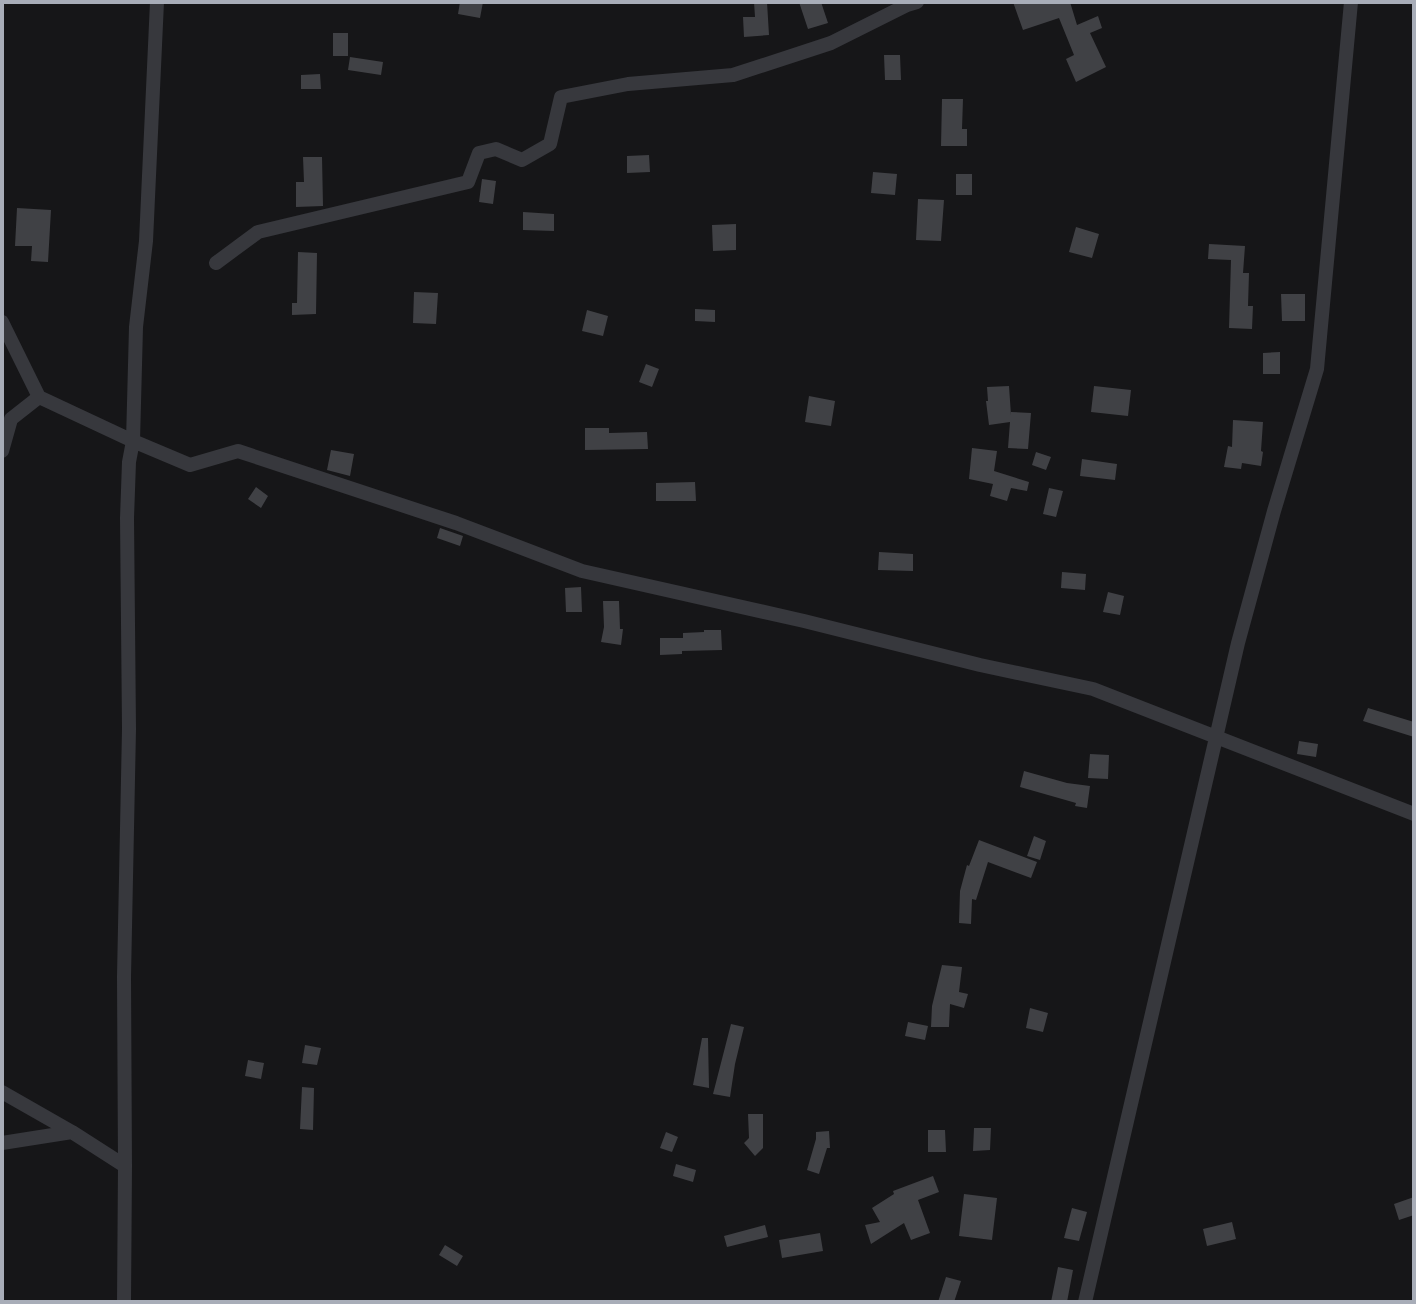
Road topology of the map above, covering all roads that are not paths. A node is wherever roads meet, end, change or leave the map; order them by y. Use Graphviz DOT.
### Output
graph roads {
  1 [pos="157,2"];
  2 [pos="917,2"];
  3 [pos="1351,2"];
  4 [pos="216,263"];
  5 [pos="2,322"];
  6 [pos="39,397"];
  7 [pos="133,441"];
  8 [pos="2,451"];
  9 [pos="1216,737"];
  10 [pos="1414,814"];
  11 [pos="2,1092"];
  12 [pos="72,1132"];
  13 [pos="2,1143"];
  14 [pos="125,1166"];
  15 [pos="124,1302"];
  16 [pos="1085,1302"];
  1 -- 7 [label="street"];
  2 -- 4 [label="street"];
  3 -- 9 [label="street"];
  5 -- 6 [label="street"];
  6 -- 7 [label="street"];
  6 -- 8 [label="street"];
  7 -- 9 [label="street"];
  7 -- 14 [label="street"];
  9 -- 10 [label="street"];
  9 -- 16 [label="street"];
  11 -- 12 [label="street"];
  12 -- 13 [label="street"];
  12 -- 14 [label="street"];
  14 -- 15 [label="street"];
}
